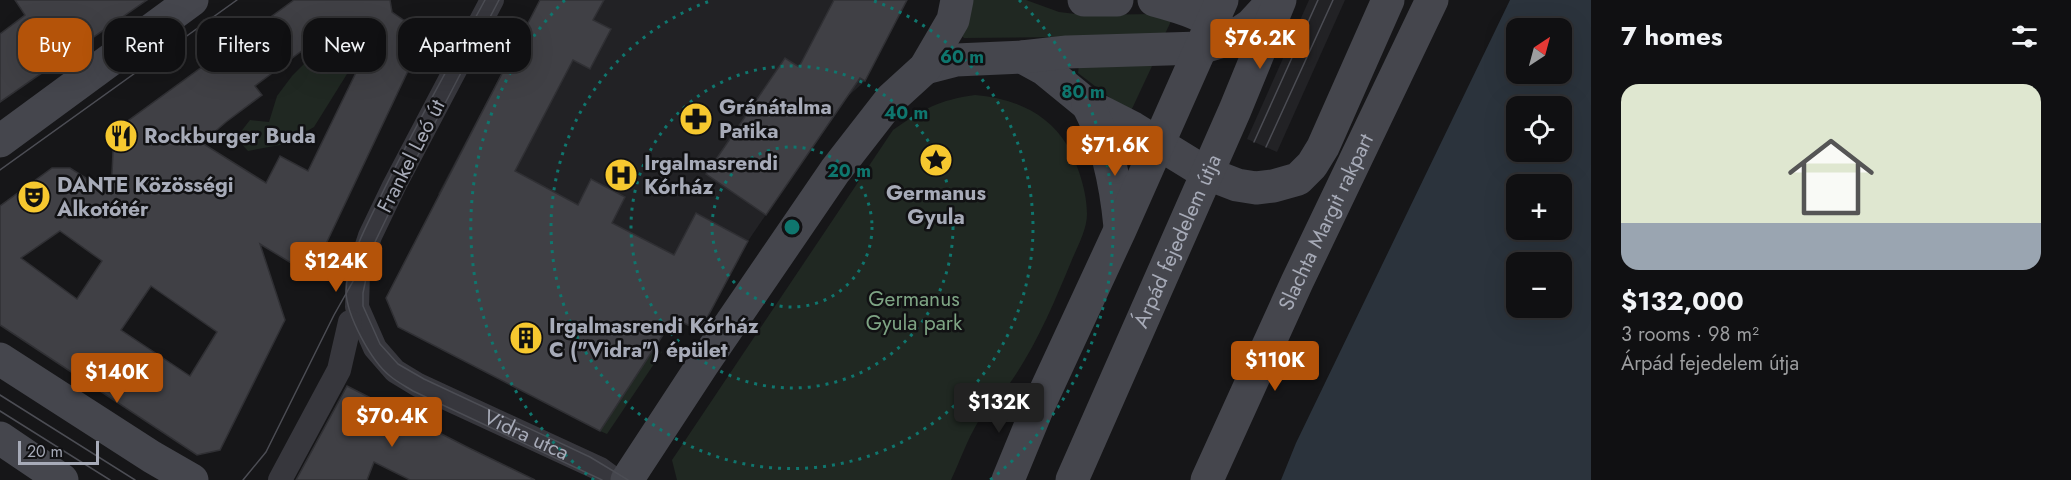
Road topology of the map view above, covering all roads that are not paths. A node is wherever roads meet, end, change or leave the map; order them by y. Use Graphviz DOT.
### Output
graph roads {
  1 [pos="192,0"];
  2 [pos="492,0"];
  3 [pos="957,0"];
  4 [pos="1084,0"];
  5 [pos="1117,0"];
  6 [pos="1154,0"];
  7 [pos="1275,0"];
  8 [pos="1280,0"];
  9 [pos="1388,0"];
  10 [pos="1432,0"];
  11 [pos="1216,27"];
  12 [pos="1022,57"];
  13 [pos="925,68"];
  14 [pos="1088,105"];
  15 [pos="1235,110"];
  16 [pos="0,141"];
  17 [pos="1157,144"];
  18 [pos="1206,173"];
  19 [pos="1120,230"];
  20 [pos="356,321"];
  21 [pos="0,359"];
  22 [pos="0,438"];
  23 [pos="50,479"];
  24 [pos="192,480"];
  25 [pos="280,480"];
  26 [pos="615,480"];
  27 [pos="627,480"];
  28 [pos="1008,480"];
  29 [pos="1072,480"];
  30 [pos="1207,480"];
  1 -- 16 [label="main road"];
  2 -- 20 [label="street, Frankel Leó út"];
  3 -- 13 [label="main road"];
  4 -- 5 [label="main road"];
  6 -- 11 [label="main road"];
  7 -- 11 [label="main road"];
  8 -- 15 [label="main road, Árpád fejedelem útja"];
  9 -- 18 [label="main road"];
  10 -- 30 [label="main road, Slachta Margit rakpart"];
  11 -- 12 [label="main road"];
  11 -- 15 [label="main road"];
  11 -- 17 [label="main road"];
  12 -- 13 [label="main road"];
  12 -- 14 [label="main road"];
  13 -- 27 [label="main road"];
  14 -- 17 [label="main road"];
  14 -- 19 [label="main road"];
  15 -- 18 [label="main road, Árpád fejedelem útja"];
  17 -- 18 [label="main road"];
  17 -- 19 [label="main road"];
  18 -- 29 [label="main road, Árpád fejedelem útja"];
  19 -- 28 [label="main road"];
  20 -- 25 [label="street, Frankel Leó út"];
  20 -- 26 [label="street, Vidra utca"];
  21 -- 24 [label="main road"];
  22 -- 23 [label="main road"];
}
